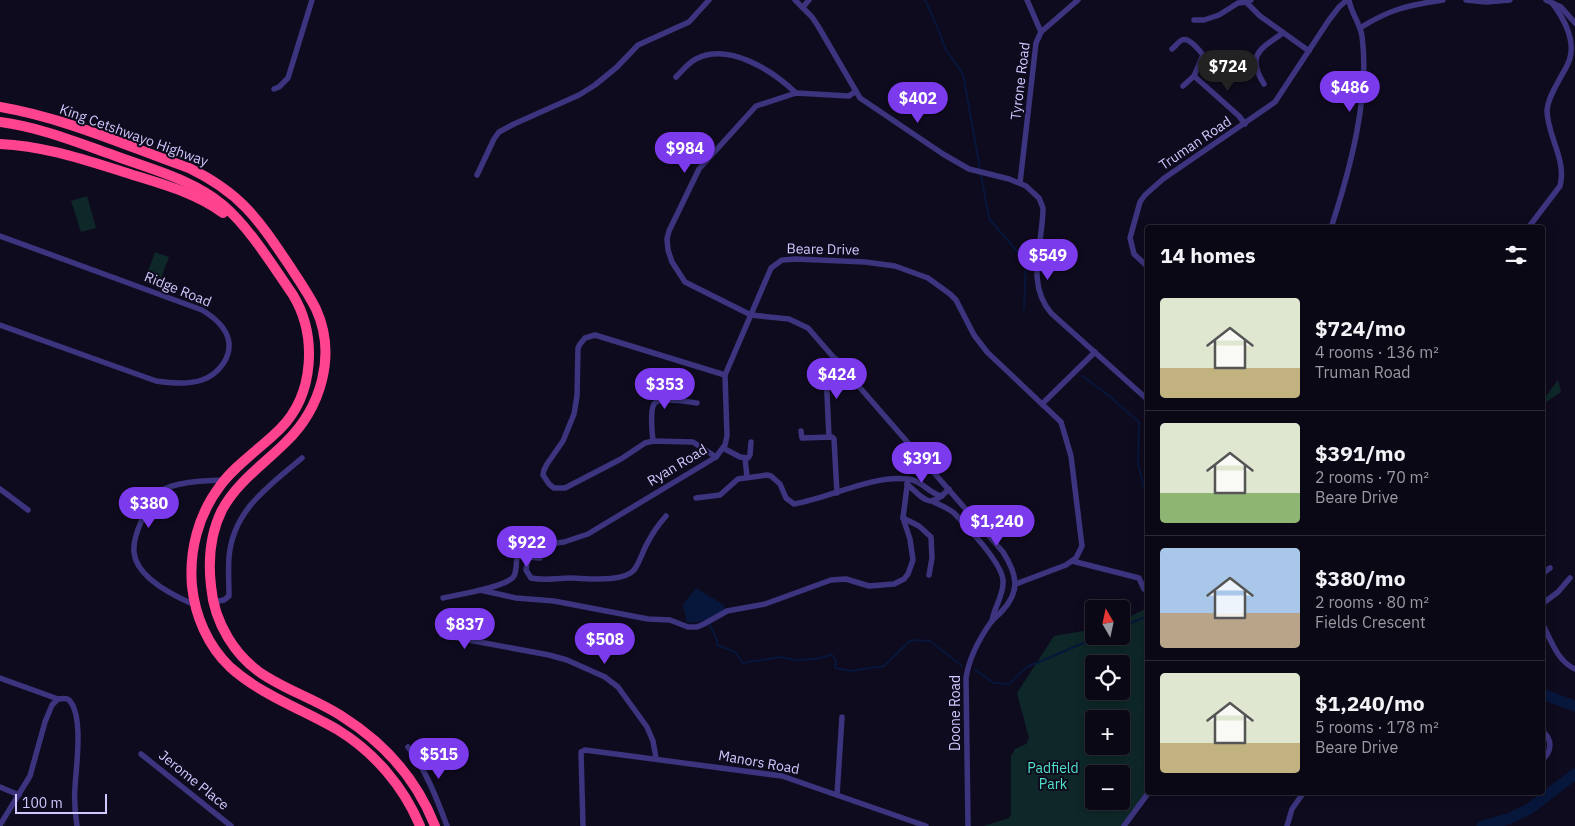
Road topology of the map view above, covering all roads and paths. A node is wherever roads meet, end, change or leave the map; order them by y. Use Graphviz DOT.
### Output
graph roads {
  1 [pos="312,0"];
  2 [pos="709,0"];
  3 [pos="796,0"];
  4 [pos="809,0"];
  5 [pos="1027,0"];
  6 [pos="1078,0"];
  7 [pos="1348,0"];
  8 [pos="1444,0"];
  9 [pos="1466,0"];
  10 [pos="1510,0"];
  11 [pos="1546,0"];
  12 [pos="1249,1"];
  13 [pos="1553,4"];
  14 [pos="803,7"];
  15 [pos="1194,20"];
  16 [pos="1574,22"];
  17 [pos="1360,28"];
  18 [pos="1041,32"];
  19 [pos="1283,32"];
  20 [pos="1172,49"];
  21 [pos="1309,51"];
  22 [pos="1194,76"];
  23 [pos="676,77"];
  24 [pos="1264,84"];
  25 [pos="1183,86"];
  26 [pos="274,89"];
  27 [pos="856,92"];
  28 [pos="796,93"];
  29 [pos="0,107"];
  30 [pos="0,122"];
  31 [pos="1245,124"];
  32 [pos="0,144"];
  33 [pos="477,176"];
  34 [pos="1020,182"];
  35 [pos="1332,225"];
  36 [pos="1530,225"];
  37 [pos="249,234"];
  38 [pos="0,236"];
  39 [pos="1145,264"];
  40 [pos="751,315"];
  41 [pos="0,325"];
  42 [pos="1095,352"];
  43 [pos="836,359"];
  44 [pos="725,375"];
  45 [pos="1145,397"];
  46 [pos="697,403"];
  47 [pos="1042,404"];
  48 [pos="801,431"];
  49 [pos="829,437"];
  50 [pos="653,440"];
  51 [pos="751,442"];
  52 [pos="723,448"];
  53 [pos="716,456"];
  54 [pos="302,458"];
  55 [pos="745,458"];
  56 [pos="747,477"];
  57 [pos="225,480"];
  58 [pos="906,481"];
  59 [pos="0,489"];
  60 [pos="949,489"];
  61 [pos="837,493"];
  62 [pos="942,496"];
  63 [pos="696,498"];
  64 [pos="934,502"];
  65 [pos="28,510"];
  66 [pos="666,516"];
  67 [pos="903,518"];
  68 [pos="517,556"];
  69 [pos="528,558"];
  70 [pos="540,558"];
  71 [pos="1072,561"];
  72 [pos="1550,568"];
  73 [pos="1545,572"];
  74 [pos="929,575"];
  75 [pos="1570,578"];
  76 [pos="1016,584"];
  77 [pos="1144,589"];
  78 [pos="480,590"];
  79 [pos="443,598"];
  80 [pos="213,602"];
  81 [pos="1545,602"];
  82 [pos="195,605"];
  83 [pos="992,621"];
  84 [pos="1545,629"];
  85 [pos="442,635"];
  86 [pos="1575,669"];
  87 [pos="0,678"];
  88 [pos="58,699"];
  89 [pos="842,717"];
  90 [pos="1545,734"];
  91 [pos="408,747"];
  92 [pos="141,754"];
  93 [pos="1545,757"];
  94 [pos="656,758"];
  95 [pos="0,787"];
  96 [pos="19,795"];
  97 [pos="837,795"];
  98 [pos="1147,795"];
  99 [pos="1302,795"];
  100 [pos="0,825"];
  101 [pos="77,826"];
  102 [pos="231,826"];
  103 [pos="420,826"];
  104 [pos="435,826"];
  105 [pos="447,826"];
  106 [pos="583,826"];
  107 [pos="926,826"];
  108 [pos="968,826"];
  109 [pos="1124,826"];
  110 [pos="1287,826"];
  1 -- 26 [label="street"];
  2 -- 33 [label="street"];
  3 -- 14 [label="street"];
  4 -- 14 [label="street"];
  5 -- 18 [label="street"];
  6 -- 18 [label="street, Tyrone Road"];
  7 -- 17 [label="street"];
  7 -- 21 [label="street, Truman Road"];
  8 -- 17 [label="street"];
  9 -- 10 [label="street"];
  11 -- 13 [label="street"];
  12 -- 15 [label="street"];
  12 -- 19 [label="street"];
  13 -- 16 [label="street"];
  13 -- 36 [label="street"];
  14 -- 27 [label="street"];
  17 -- 35 [label="street"];
  18 -- 34 [label="street, Tyrone Road"];
  19 -- 21 [label="street"];
  19 -- 24 [label="street"];
  20 -- 22 [label="street"];
  21 -- 31 [label="street, Truman Road"];
  22 -- 25 [label="street"];
  22 -- 31 [label="street"];
  23 -- 28 [label="street"];
  27 -- 28 [label="street"];
  27 -- 34 [label="street"];
  28 -- 40 [label="street"];
  29 -- 80 [label="highway, King Cetshwayo Highway"];
  30 -- 37 [label="highway, King Cetshwayo Highway"];
  31 -- 39 [label="street, Truman Road"];
  32 -- 37 [label="highway"];
  34 -- 42 [label="street"];
  37 -- 57 [label="highway, King Cetshwayo Highway"];
  38 -- 41 [label="street, Ridge Road"];
  40 -- 43 [label="street"];
  40 -- 44 [label="street, Ryan Road"];
  40 -- 47 [label="street, Beare Drive"];
  42 -- 45 [label="street"];
  42 -- 47 [label="street"];
  43 -- 49 [label="street"];
  43 -- 60 [label="street"];
  44 -- 50 [label="street"];
  44 -- 52 [label="street, Ryan Road"];
  46 -- 50 [label="street"];
  47 -- 71 [label="street, Beare Drive"];
  48 -- 49 [label="street"];
  49 -- 61 [label="street"];
  50 -- 53 [label="street"];
  51 -- 55 [label="street"];
  52 -- 53 [label="street, Ryan Road"];
  52 -- 55 [label="street"];
  53 -- 68 [label="street, Ryan Road"];
  54 -- 80 [label="street"];
  55 -- 56 [label="street"];
  56 -- 61 [label="street"];
  56 -- 63 [label="street"];
  57 -- 82 [label="highway, King Cetshwayo Highway"];
  57 -- 82 [label="street"];
  58 -- 61 [label="street"];
  58 -- 62 [label="street"];
  58 -- 64 [label="street"];
  58 -- 67 [label="street"];
  59 -- 65 [label="street"];
  60 -- 62 [label="street"];
  60 -- 76 [label="street"];
  62 -- 64 [label="street"];
  64 -- 83 [label="street"];
  66 -- 69 [label="street"];
  67 -- 74 [label="street"];
  67 -- 78 [label="street"];
  68 -- 69 [label="street"];
  68 -- 78 [label="street"];
  69 -- 70 [label="street"];
  71 -- 76 [label="street"];
  71 -- 77 [label="street"];
  72 -- 73 [label="street"];
  75 -- 81 [label="street"];
  76 -- 83 [label="street, Doone Road"];
  78 -- 79 [label="street"];
  80 -- 104 [label="highway, King Cetshwayo Highway"];
  82 -- 103 [label="highway, King Cetshwayo Highway"];
  83 -- 108 [label="street, Doone Road"];
  84 -- 86 [label="street"];
  85 -- 94 [label="street"];
  87 -- 88 [label="street"];
  88 -- 96 [label="street"];
  88 -- 101 [label="street"];
  89 -- 97 [label="street"];
  90 -- 93 [label="street"];
  91 -- 105 [label="street"];
  92 -- 102 [label="street, Jerome Place"];
  94 -- 97 [label="street, Manors Road"];
  94 -- 106 [label="street, Manors Road"];
  95 -- 96 [label="street"];
  96 -- 100 [label="street"];
  97 -- 107 [label="street, Manors Road"];
  98 -- 109 [label="street"];
  99 -- 110 [label="street"];
}
